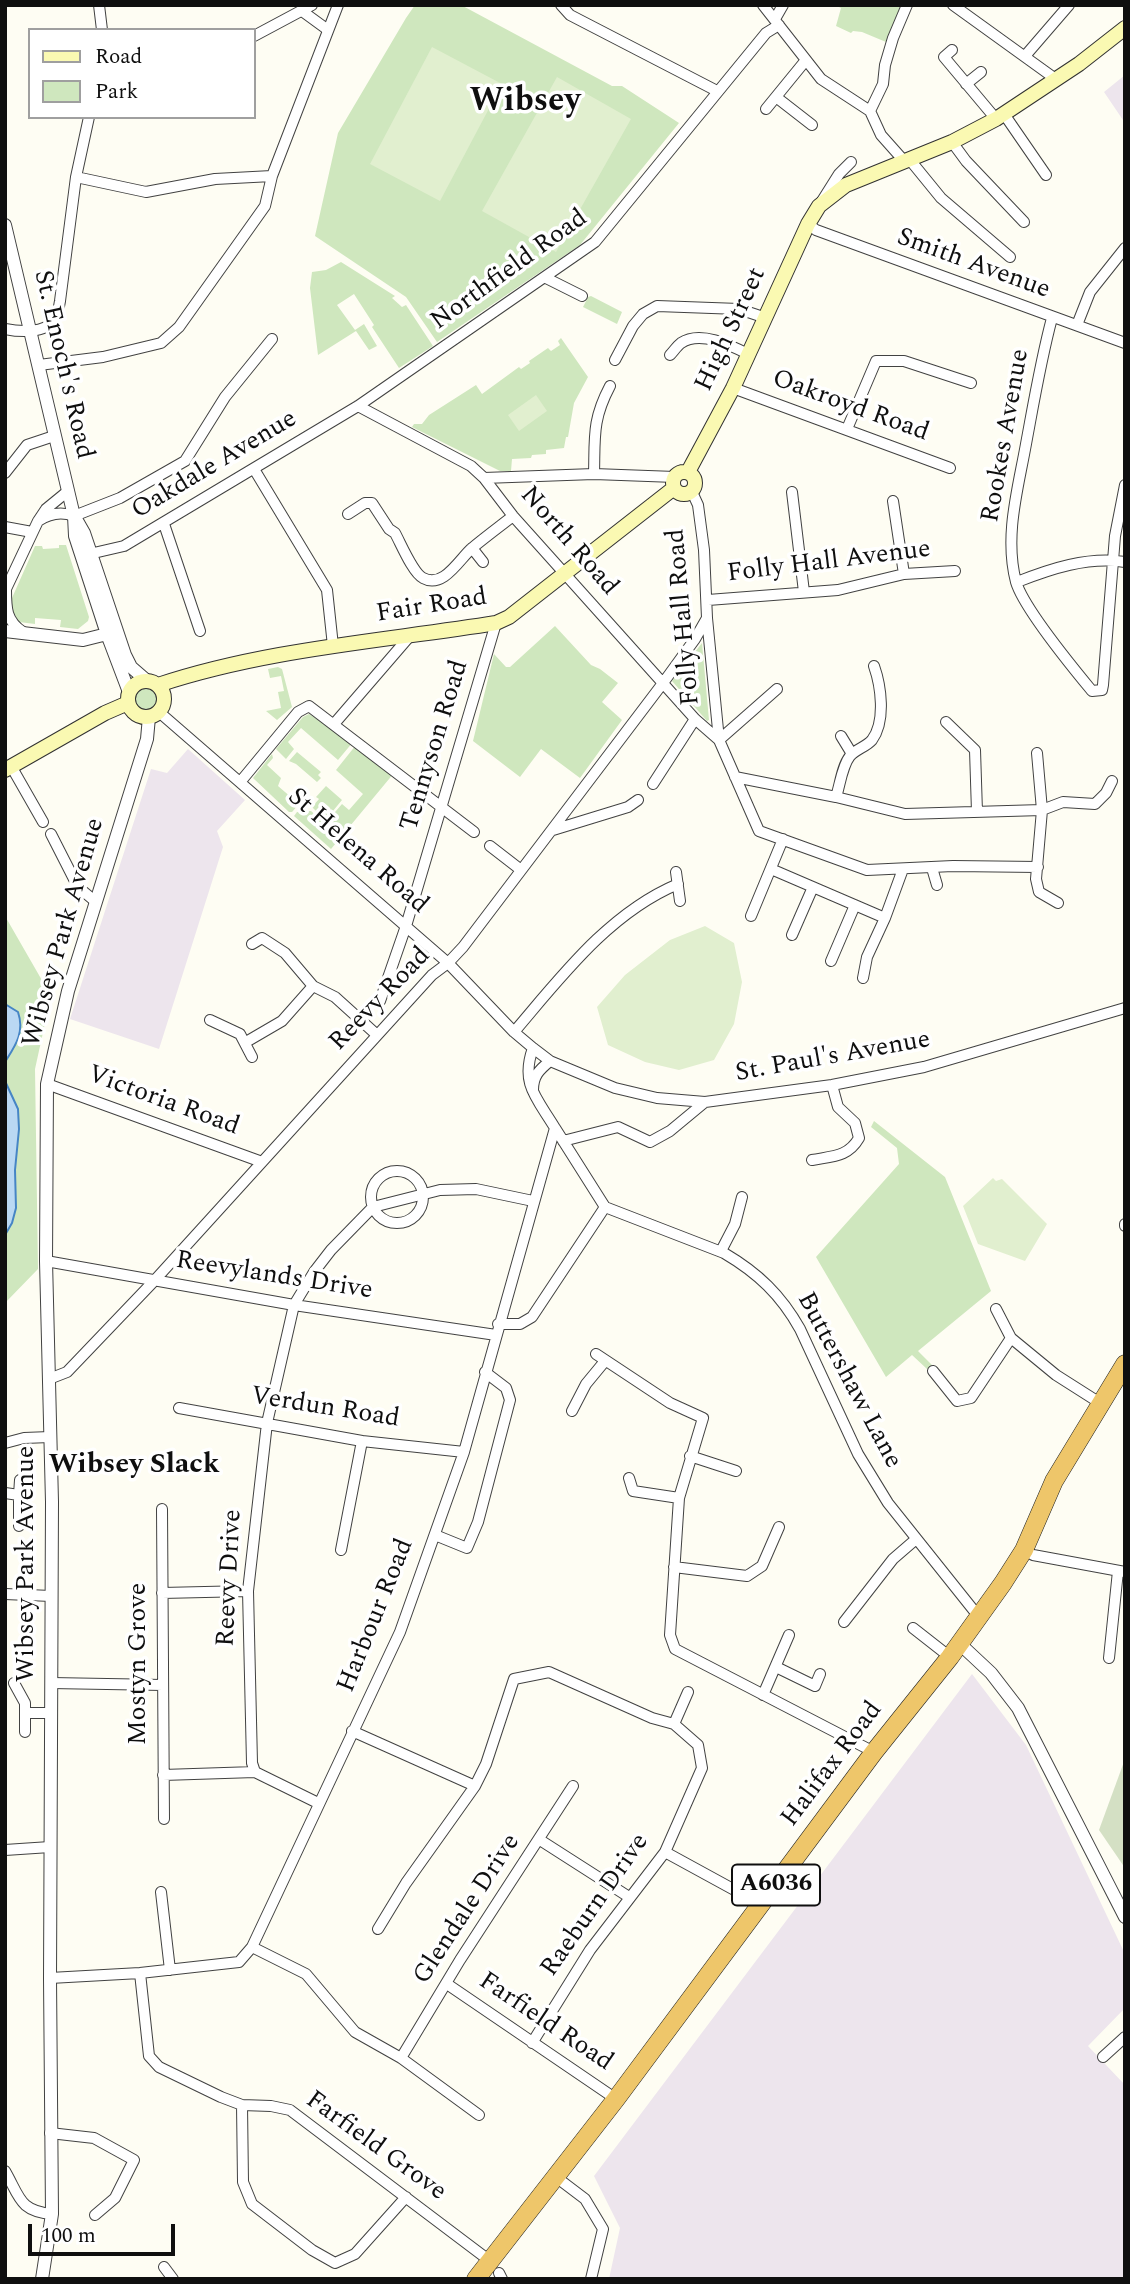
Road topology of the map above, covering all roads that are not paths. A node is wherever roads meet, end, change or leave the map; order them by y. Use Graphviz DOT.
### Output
graph roads {
  1 [pos="99,5"];
  2 [pos="338,5"];
  3 [pos="561,5"];
  4 [pos="763,5"];
  5 [pos="783,5"];
  6 [pos="907,5"];
  7 [pos="953,5"];
  8 [pos="307,8"];
  9 [pos="1063,8"];
  10 [pos="777,22"];
  11 [pos="102,28"];
  12 [pos="1125,28"];
  13 [pos="328,30"];
  14 [pos="256,35"];
  15 [pos="948,53"];
  16 [pos="1026,57"];
  17 [pos="806,60"];
  18 [pos="981,72"];
  19 [pos="1057,80"];
  20 [pos="967,84"];
  21 [pos="717,91"];
  22 [pos="776,97"];
  23 [pos="766,109"];
  24 [pos="870,111"];
  25 [pos="1000,117"];
  26 [pos="89,119"];
  27 [pos="812,125"];
  28 [pos="952,142"];
  29 [pos="907,161"];
  30 [pos="851,162"];
  31 [pos="1046,175"];
  32 [pos="272,176"];
  33 [pos="76,177"];
  34 [pos="819,206"];
  35 [pos="1024,222"];
  36 [pos="808,224"];
  37 [pos="5,225"];
  38 [pos="1125,248"];
  39 [pos="1010,257"];
  40 [pos="546,278"];
  41 [pos="582,296"];
  42 [pos="766,318"];
  43 [pos="1052,318"];
  44 [pos="1077,325"];
  45 [pos="5,328"];
  46 [pos="31,330"];
  47 [pos="272,339"];
  48 [pos="1125,343"];
  49 [pos="748,354"];
  50 [pos="670,355"];
  51 [pos="615,360"];
  52 [pos="943,360"];
  53 [pos="39,365"];
  54 [pos="940,373"];
  55 [pos="971,383"];
  56 [pos="610,386"];
  57 [pos="733,388"];
  58 [pos="358,406"];
  59 [pos="847,429"];
  60 [pos="54,436"];
  61 [pos="950,468"];
  62 [pos="254,469"];
  63 [pos="5,473"];
  64 [pos="594,474"];
  65 [pos="484,478"];
  66 [pos="679,479"];
  67 [pos="1125,485"];
  68 [pos="68,491"];
  69 [pos="692,492"];
  70 [pos="792,492"];
  71 [pos="893,501"];
  72 [pos="348,514"];
  73 [pos="74,516"];
  74 [pos="513,516"];
  75 [pos="38,521"];
  76 [pos="164,524"];
  77 [pos="5,527"];
  78 [pos="32,532"];
  79 [pos="472,548"];
  80 [pos="86,554"];
  81 [pos="1119,561"];
  82 [pos="483,562"];
  83 [pos="955,571"];
  84 [pos="565,573"];
  85 [pos="904,574"];
  86 [pos="1017,582"];
  87 [pos="6,590"];
  88 [pos="804,592"];
  89 [pos="708,600"];
  90 [pos="707,618"];
  91 [pos="496,624"];
  92 [pos="5,631"];
  93 [pos="200,631"];
  94 [pos="23,632"];
  95 [pos="107,634"];
  96 [pos="409,637"];
  97 [pos="333,646"];
  98 [pos="874,666"];
  99 [pos="152,683"];
  100 [pos="663,683"];
  101 [pos="777,689"];
  102 [pos="128,698"];
  103 [pos="154,715"];
  104 [pos="695,719"];
  105 [pos="946,722"];
  106 [pos="334,724"];
  107 [pos="841,736"];
  108 [pos="719,740"];
  109 [pos="1037,752"];
  110 [pos="852,754"];
  111 [pos="8,768"];
  112 [pos="735,777"];
  113 [pos="241,781"];
  114 [pos="1112,781"];
  115 [pos="653,784"];
  116 [pos="836,797"];
  117 [pos="638,800"];
  118 [pos="441,807"];
  119 [pos="1042,810"];
  120 [pos="977,812"];
  121 [pos="43,822"];
  122 [pos="552,831"];
  123 [pos="474,832"];
  124 [pos="51,834"];
  125 [pos="783,839"];
  126 [pos="490,846"];
  127 [pos="932,867"];
  128 [pos="1038,867"];
  129 [pos="771,869"];
  130 [pos="903,869"];
  131 [pos="521,870"];
  132 [pos="676,872"];
  133 [pos="678,884"];
  134 [pos="937,886"];
  135 [pos="813,887"];
  136 [pos="680,901"];
  137 [pos="96,902"];
  138 [pos="1058,903"];
  139 [pos="855,905"];
  140 [pos="751,916"];
  141 [pos="885,918"];
  142 [pos="406,926"];
  143 [pos="792,935"];
  144 [pos="252,944"];
  145 [pos="831,961"];
  146 [pos="448,963"];
  147 [pos="863,978"];
  148 [pos="313,986"];
  149 [pos="380,1001"];
  150 [pos="1125,1008"];
  151 [pos="210,1020"];
  152 [pos="514,1032"];
  153 [pos="377,1035"];
  154 [pos="246,1042"];
  155 [pos="533,1048"];
  156 [pos="253,1057"];
  157 [pos="550,1061"];
  158 [pos="47,1084"];
  159 [pos="832,1085"];
  160 [pos="533,1092"];
  161 [pos="705,1102"];
  162 [pos="555,1128"];
  163 [pos="563,1141"];
  164 [pos="812,1160"];
  165 [pos="262,1162"];
  166 [pos="423,1194"];
  167 [pos="742,1197"];
  168 [pos="533,1201"];
  169 [pos="373,1207"];
  170 [pos="605,1207"];
  171 [pos="721,1251"];
  172 [pos="46,1261"];
  173 [pos="154,1281"];
  174 [pos="294,1305"];
  175 [pos="996,1309"];
  176 [pos="497,1329"];
  177 [pos="1011,1338"];
  178 [pos="1125,1364"];
  179 [pos="933,1371"];
  180 [pos="485,1372"];
  181 [pos="49,1379"];
  182 [pos="1100,1403"];
  183 [pos="179,1408"];
  184 [pos="572,1411"];
  185 [pos="267,1423"];
  186 [pos="50,1437"];
  187 [pos="362,1441"];
  188 [pos="5,1443"];
  189 [pos="464,1452"];
  190 [pos="690,1456"];
  191 [pos="736,1471"];
  192 [pos="629,1478"];
  193 [pos="20,1480"];
  194 [pos="5,1493"];
  195 [pos="19,1495"];
  196 [pos="679,1498"];
  197 [pos="162,1509"];
  198 [pos="19,1526"];
  199 [pos="779,1527"];
  200 [pos="435,1535"];
  201 [pos="915,1540"];
  202 [pos="341,1550"];
  203 [pos="1024,1550"];
  204 [pos="674,1567"];
  205 [pos="1121,1572"];
  206 [pos="248,1591"];
  207 [pos="162,1593"];
  208 [pos="5,1594"];
  209 [pos="51,1596"];
  210 [pos="979,1616"];
  211 [pos="844,1622"];
  212 [pos="913,1628"];
  213 [pos="789,1635"];
  214 [pos="955,1650"];
  215 [pos="1109,1658"];
  216 [pos="776,1667"];
  217 [pos="820,1674"];
  218 [pos="14,1683"];
  219 [pos="51,1684"];
  220 [pos="163,1685"];
  221 [pos="688,1692"];
  222 [pos="763,1695"];
  223 [pos="26,1713"];
  224 [pos="51,1713"];
  225 [pos="674,1724"];
  226 [pos="352,1731"];
  227 [pos="25,1732"];
  228 [pos="874,1752"];
  229 [pos="255,1772"];
  230 [pos="163,1775"];
  231 [pos="475,1786"];
  232 [pos="573,1786"];
  233 [pos="318,1803"];
  234 [pos="164,1819"];
  235 [pos="540,1840"];
  236 [pos="50,1847"];
  237 [pos="5,1850"];
  238 [pos="665,1852"];
  239 [pos="161,1892"];
  240 [pos="629,1897"];
  241 [pos="762,1905"];
  242 [pos="1125,1917"];
  243 [pos="378,1929"];
  244 [pos="252,1947"];
  245 [pos="170,1970"];
  246 [pos="140,1973"];
  247 [pos="50,1978"];
  248 [pos="447,1984"];
  249 [pos="1125,2037"];
  250 [pos="532,2043"];
  251 [pos="1104,2057"];
  252 [pos="401,2058"];
  253 [pos="616,2099"];
  254 [pos="242,2105"];
  255 [pos="479,2115"];
  256 [pos="50,2133"];
  257 [pos="5,2171"];
  258 [pos="556,2177"];
  259 [pos="406,2197"];
  260 [pos="52,2214"];
  261 [pos="95,2215"];
  262 [pos="164,2267"];
  263 [pos="497,2271"];
  264 [pos="42,2279"];
  265 [pos="173,2279"];
  266 [pos="476,2279"];
  267 [pos="591,2279"];
  1 -- 11 [label="street"];
  2 -- 13 [label="street"];
  3 -- 21 [label="street"];
  4 -- 10 [label="street"];
  5 -- 10 [label="street, Northfield Road"];
  6 -- 24 [label="street"];
  7 -- 16 [label="street"];
  8 -- 13 [label="street"];
  8 -- 14 [label="street"];
  9 -- 16 [label="street"];
  10 -- 17 [label="street"];
  10 -- 21 [label="street, Northfield Road"];
  12 -- 19 [label="main road, High Street"];
  13 -- 32 [label="street"];
  15 -- 20 [label="street"];
  16 -- 19 [label="street"];
  17 -- 22 [label="street"];
  17 -- 24 [label="street"];
  18 -- 20 [label="street"];
  19 -- 25 [label="main road, High Street"];
  20 -- 25 [label="street"];
  21 -- 40 [label="street, Northfield Road"];
  22 -- 23 [label="street"];
  22 -- 27 [label="street"];
  24 -- 29 [label="street"];
  25 -- 28 [label="main road, High Street"];
  25 -- 31 [label="street"];
  26 -- 33 [label="street"];
  28 -- 29 [label="main road, High Street"];
  28 -- 35 [label="street"];
  29 -- 34 [label="main road, High Street"];
  29 -- 39 [label="street"];
  30 -- 34 [label="street, High Street"];
  32 -- 33 [label="street"];
  32 -- 53 [label="street"];
  33 -- 46 [label="street"];
  34 -- 36 [label="main road, High Street"];
  36 -- 42 [label="main road, High Street"];
  36 -- 43 [label="street, Smith Avenue"];
  37 -- 46 [label="street, St. Enoch's Road"];
  38 -- 44 [label="street"];
  40 -- 41 [label="street"];
  40 -- 58 [label="street, Northfield Road"];
  42 -- 49 [label="main road, High Street"];
  42 -- 51 [label="street"];
  43 -- 44 [label="street, Smith Avenue"];
  43 -- 86 [label="street, Rookes Avenue"];
  44 -- 48 [label="street, Smith Avenue"];
  45 -- 46 [label="street"];
  46 -- 53 [label="street, St. Enoch's Road"];
  47 -- 73 [label="street"];
  49 -- 50 [label="street"];
  49 -- 57 [label="main road, High Street"];
  52 -- 54 [label="street"];
  53 -- 60 [label="street, St. Enoch's Road"];
  54 -- 55 [label="street"];
  54 -- 59 [label="street"];
  56 -- 64 [label="street"];
  57 -- 59 [label="street, Oakroyd Road"];
  57 -- 66 [label="main road, High Street"];
  58 -- 62 [label="street, Oakdale Avenue"];
  58 -- 65 [label="street, North Road"];
  59 -- 61 [label="street, Oakroyd Road"];
  60 -- 63 [label="street"];
  60 -- 68 [label="street, St. Enoch's Road"];
  62 -- 76 [label="street, Oakdale Avenue"];
  62 -- 97 [label="street"];
  64 -- 65 [label="street"];
  64 -- 66 [label="street"];
  65 -- 74 [label="street, North Road"];
  66 -- 69 [label="main road"];
  66 -- 84 [label="main road, Fair Road"];
  67 -- 81 [label="street"];
  68 -- 73 [label="street, St. Enoch's Road"];
  68 -- 75 [label="street"];
  69 -- 89 [label="street, Folly Hall Road"];
  70 -- 88 [label="street"];
  71 -- 85 [label="street"];
  72 -- 79 [label="street"];
  73 -- 75 [label="street"];
  73 -- 80 [label="street, St. Enoch's Road"];
  74 -- 79 [label="street"];
  74 -- 84 [label="street, North Road"];
  75 -- 78 [label="street"];
  76 -- 80 [label="street, Oakdale Avenue"];
  76 -- 93 [label="street"];
  77 -- 78 [label="street"];
  78 -- 87 [label="street"];
  79 -- 82 [label="street"];
  80 -- 95 [label="street, St. Enoch's Road"];
  80 -- 99 [label="street, St. Enoch's Road"];
  81 -- 86 [label="street"];
  81 -- 86 [label="street, Rookes Avenue"];
  83 -- 85 [label="street, Folly Hall Avenue"];
  84 -- 91 [label="main road, Fair Road"];
  84 -- 100 [label="street, North Road"];
  85 -- 88 [label="street, Folly Hall Avenue"];
  87 -- 94 [label="street"];
  88 -- 89 [label="street, Folly Hall Avenue"];
  89 -- 90 [label="street, Folly Hall Road"];
  90 -- 100 [label="street, Reevy Road"];
  90 -- 108 [label="street, Folly Hall Road"];
  91 -- 96 [label="main road, Fair Road"];
  91 -- 118 [label="street, Tennyson Road"];
  92 -- 94 [label="street"];
  94 -- 95 [label="street"];
  95 -- 102 [label="street, St. Enoch's Road"];
  96 -- 97 [label="main road, Fair Road"];
  96 -- 106 [label="street"];
  97 -- 99 [label="main road, Fair Road"];
  98 -- 110 [label="street"];
  99 -- 102 [label="main road"];
  99 -- 103 [label="main road"];
  100 -- 104 [label="street, North Road"];
  100 -- 122 [label="street, Reevy Road"];
  101 -- 108 [label="street, Folly Hall Road"];
  102 -- 103 [label="main road"];
  102 -- 111 [label="main road"];
  103 -- 113 [label="street, St Helena Road"];
  103 -- 137 [label="street, Wibsey Park Avenue"];
  104 -- 108 [label="street, North Road"];
  104 -- 115 [label="street"];
  105 -- 120 [label="street"];
  106 -- 113 [label="street"];
  106 -- 118 [label="street"];
  107 -- 110 [label="street"];
  108 -- 112 [label="street, Folly Hall Road"];
  109 -- 119 [label="street"];
  110 -- 116 [label="street"];
  111 -- 121 [label="street"];
  112 -- 116 [label="street"];
  112 -- 125 [label="street, Folly Hall Road"];
  113 -- 142 [label="street, St Helena Road"];
  114 -- 119 [label="street"];
  116 -- 120 [label="street"];
  117 -- 122 [label="street"];
  118 -- 123 [label="street"];
  118 -- 142 [label="street, Tennyson Road"];
  119 -- 120 [label="street"];
  119 -- 128 [label="street"];
  122 -- 131 [label="street, Reevy Road"];
  124 -- 137 [label="street"];
  125 -- 129 [label="street"];
  125 -- 130 [label="street, Folly Hall Road"];
  126 -- 131 [label="street"];
  127 -- 128 [label="street, Folly Hall Road"];
  127 -- 130 [label="street, Folly Hall Road"];
  127 -- 134 [label="street"];
  128 -- 138 [label="street"];
  129 -- 135 [label="street"];
  129 -- 140 [label="street"];
  130 -- 141 [label="street"];
  131 -- 146 [label="street, Reevy Road"];
  132 -- 133 [label="street"];
  133 -- 136 [label="street"];
  133 -- 152 [label="street"];
  135 -- 139 [label="street"];
  135 -- 143 [label="street"];
  137 -- 158 [label="street, Wibsey Park Avenue"];
  139 -- 141 [label="street"];
  139 -- 145 [label="street"];
  141 -- 147 [label="street"];
  142 -- 146 [label="street, St Helena Road"];
  142 -- 149 [label="street, Tennyson Road"];
  144 -- 148 [label="street"];
  146 -- 152 [label="street, St Helena Road"];
  146 -- 153 [label="street, Reevy Road"];
  148 -- 153 [label="street"];
  148 -- 154 [label="street"];
  150 -- 159 [label="street, St. Paul's Avenue"];
  151 -- 154 [label="street"];
  152 -- 155 [label="street, St Helena Road"];
  153 -- 165 [label="street, Reevy Road"];
  154 -- 156 [label="street"];
  155 -- 157 [label="street, St Helena Road"];
  155 -- 160 [label="street"];
  157 -- 160 [label="street"];
  157 -- 161 [label="street, St. Paul's Avenue"];
  158 -- 165 [label="street, Victoria Road"];
  158 -- 172 [label="street, Wibsey Park Avenue"];
  159 -- 161 [label="street, St. Paul's Avenue"];
  159 -- 164 [label="street"];
  160 -- 162 [label="street"];
  161 -- 163 [label="street"];
  162 -- 163 [label="street"];
  162 -- 168 [label="street, Harbour Road"];
  163 -- 170 [label="street"];
  165 -- 173 [label="street, Reevy Road"];
  166 -- 168 [label="street"];
  166 -- 169 [label="street"];
  166 -- 169 [label="street"];
  166 -- 169 [label="street"];
  167 -- 171 [label="street"];
  168 -- 176 [label="street, Harbour Road"];
  169 -- 174 [label="street"];
  170 -- 171 [label="street, Buttershaw Lane"];
  170 -- 176 [label="street, Reevylands Drive"];
  171 -- 201 [label="street, Buttershaw Lane"];
  172 -- 173 [label="street, Reevylands Drive"];
  172 -- 181 [label="street, Wibsey Park Avenue"];
  173 -- 174 [label="street, Reevylands Drive"];
  173 -- 181 [label="street, Reevy Road"];
  174 -- 176 [label="street, Reevylands Drive"];
  174 -- 185 [label="street, Reevy Drive"];
  175 -- 177 [label="street"];
  176 -- 180 [label="street, Harbour Road"];
  177 -- 179 [label="street"];
  177 -- 182 [label="street"];
  178 -- 182 [label="highway, Halifax Road / A6036"];
  180 -- 189 [label="street, Harbour Road"];
  180 -- 200 [label="street"];
  181 -- 186 [label="street, Wibsey Park Avenue"];
  182 -- 203 [label="highway, Halifax Road / A6036"];
  183 -- 185 [label="street, Verdun Road"];
  184 -- 190 [label="street"];
  185 -- 187 [label="street, Verdun Road"];
  185 -- 206 [label="street, Reevy Drive"];
  186 -- 188 [label="street"];
  186 -- 209 [label="street, Wibsey Park Avenue"];
  187 -- 189 [label="street, Verdun Road"];
  187 -- 202 [label="street"];
  189 -- 200 [label="street, Harbour Road"];
  190 -- 191 [label="street"];
  190 -- 196 [label="street"];
  192 -- 196 [label="street"];
  193 -- 195 [label="street"];
  194 -- 195 [label="street"];
  195 -- 198 [label="street"];
  196 -- 204 [label="street"];
  197 -- 207 [label="street, Mostyn Grove"];
  199 -- 204 [label="street"];
  200 -- 226 [label="street, Harbour Road"];
  201 -- 210 [label="street, Buttershaw Lane"];
  201 -- 211 [label="street"];
  203 -- 205 [label="street"];
  203 -- 210 [label="highway, Halifax Road / A6036"];
  204 -- 222 [label="street"];
  205 -- 215 [label="street"];
  206 -- 207 [label="street"];
  206 -- 229 [label="street, Reevy Drive"];
  207 -- 220 [label="street, Mostyn Grove"];
  208 -- 209 [label="street"];
  209 -- 219 [label="street, Wibsey Park Avenue"];
  210 -- 214 [label="highway, Halifax Road / A6036"];
  212 -- 214 [label="street"];
  213 -- 216 [label="street"];
  214 -- 228 [label="highway, Halifax Road / A6036"];
  214 -- 242 [label="street"];
  216 -- 217 [label="street"];
  216 -- 222 [label="street"];
  218 -- 223 [label="street"];
  219 -- 220 [label="street"];
  219 -- 224 [label="street, Wibsey Park Avenue"];
  220 -- 230 [label="street, Mostyn Grove"];
  221 -- 225 [label="street"];
  222 -- 228 [label="street"];
  223 -- 224 [label="street"];
  223 -- 227 [label="street"];
  224 -- 236 [label="street, Wibsey Park Avenue"];
  225 -- 231 [label="street, Raeburn Drive"];
  225 -- 238 [label="street, Raeburn Drive"];
  226 -- 231 [label="street"];
  226 -- 233 [label="street, Harbour Road"];
  228 -- 241 [label="highway, Halifax Road / A6036"];
  229 -- 230 [label="street"];
  229 -- 233 [label="street"];
  230 -- 234 [label="street, Mostyn Grove"];
  231 -- 243 [label="street"];
  232 -- 235 [label="street, Glendale Drive"];
  233 -- 244 [label="street, Harbour Road"];
  235 -- 240 [label="street"];
  235 -- 248 [label="street, Glendale Drive"];
  236 -- 237 [label="street"];
  236 -- 247 [label="street, Wibsey Park Avenue"];
  238 -- 240 [label="street, Raeburn Drive"];
  238 -- 241 [label="street"];
  239 -- 245 [label="street"];
  240 -- 250 [label="street, Raeburn Drive"];
  241 -- 253 [label="highway, Halifax Road / A6036"];
  244 -- 245 [label="street"];
  244 -- 252 [label="street"];
  245 -- 246 [label="street"];
  246 -- 247 [label="street"];
  246 -- 254 [label="street, Farfield Grove"];
  247 -- 256 [label="street, Wibsey Park Avenue"];
  248 -- 250 [label="street, Farfield Road"];
  248 -- 252 [label="street, Glendale Drive"];
  249 -- 251 [label="street"];
  250 -- 253 [label="street, Farfield Road"];
  252 -- 255 [label="street"];
  253 -- 258 [label="highway, Halifax Road / A6036"];
  254 -- 259 [label="street, Farfield Grove"];
  254 -- 259 [label="street"];
  256 -- 260 [label="street, Wibsey Park Avenue"];
  256 -- 261 [label="street"];
  257 -- 260 [label="street"];
  258 -- 263 [label="highway, Halifax Road / A6036"];
  258 -- 267 [label="street"];
  259 -- 263 [label="street, Farfield Grove"];
  260 -- 264 [label="street, Wibsey Park Avenue"];
  262 -- 265 [label="street"];
  263 -- 266 [label="highway, Halifax Road / A6036"];
}
